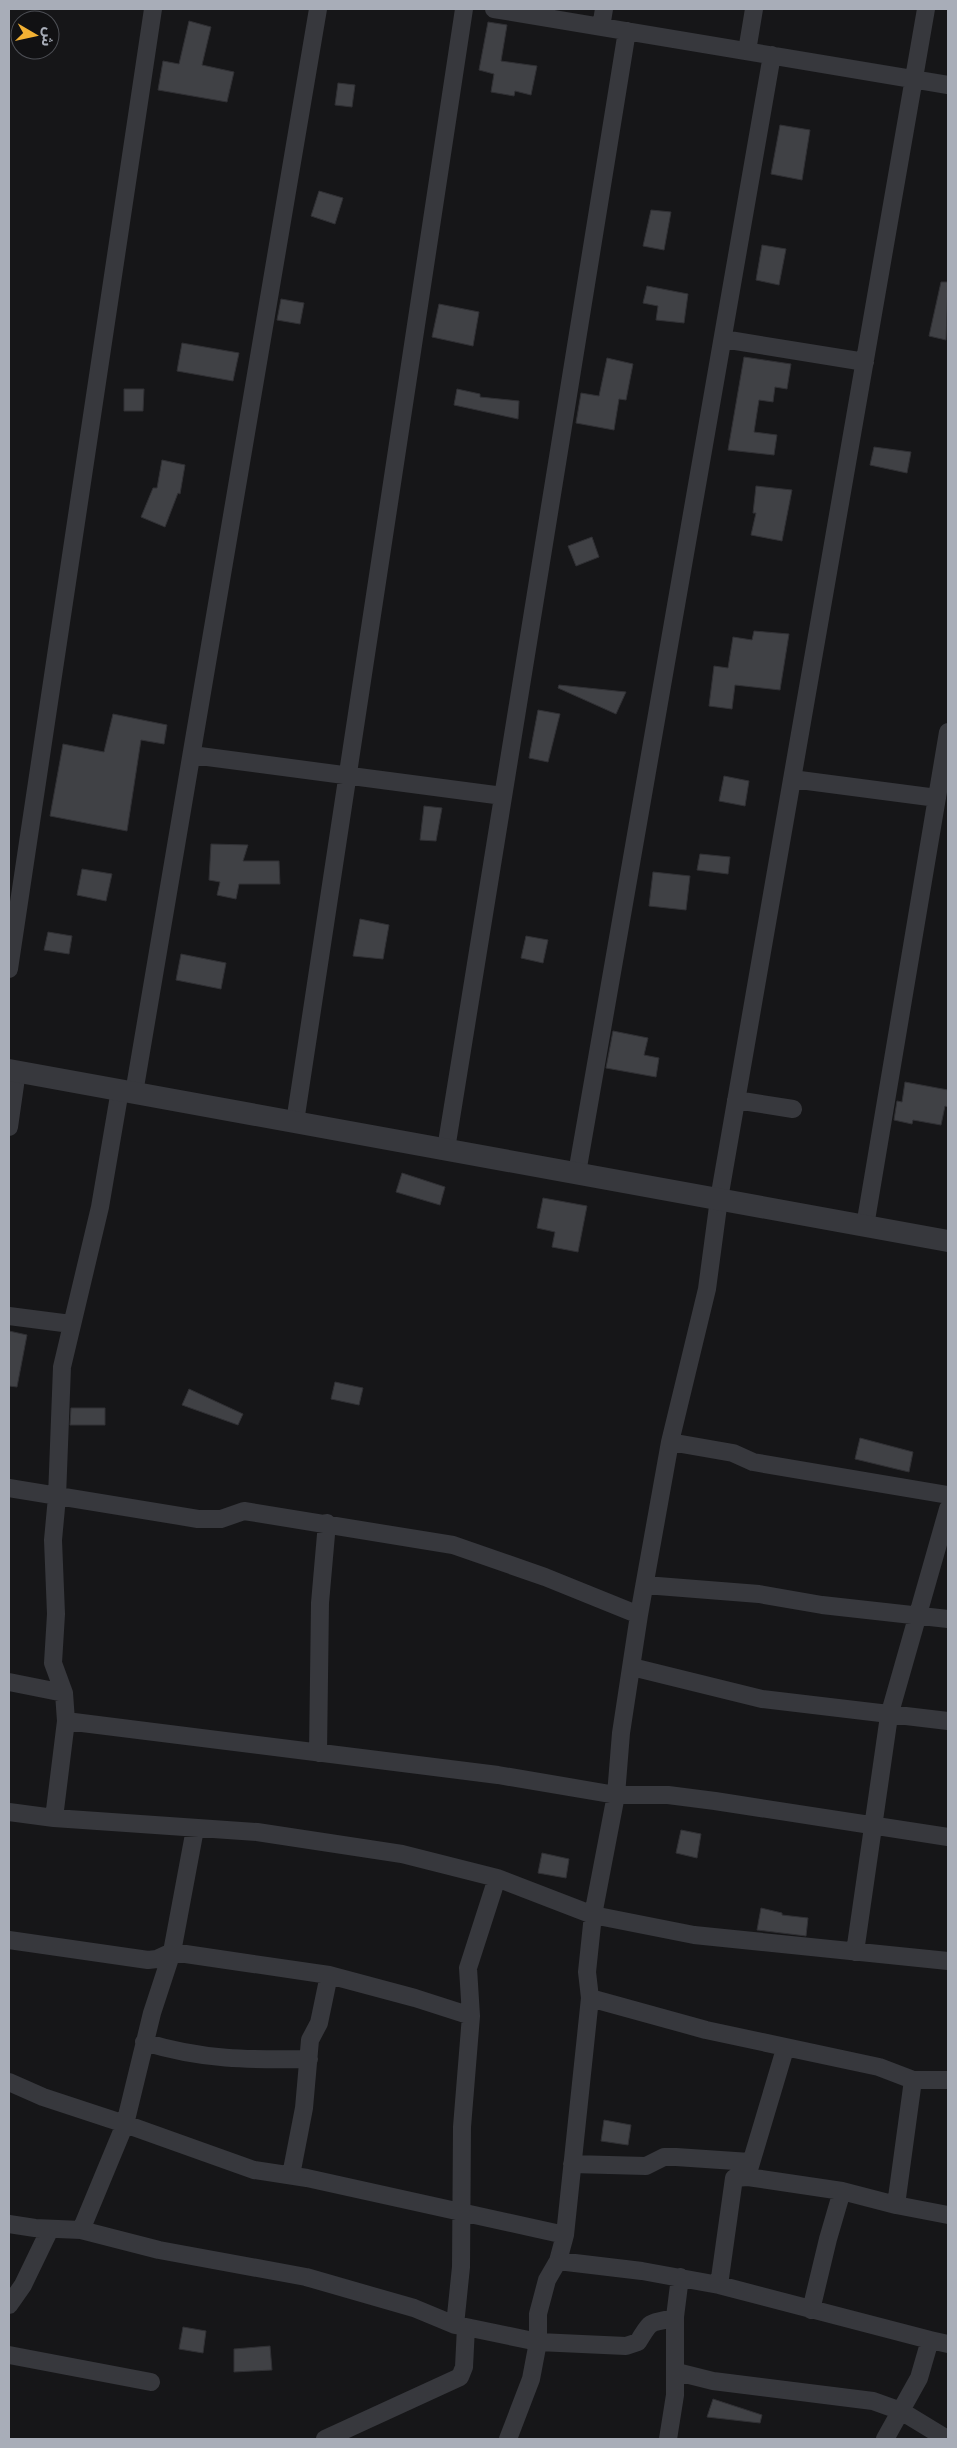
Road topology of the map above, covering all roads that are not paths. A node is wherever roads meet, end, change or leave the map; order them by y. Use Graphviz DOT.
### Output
graph roads {
  1 [pos="153,9"];
  2 [pos="318,9"];
  3 [pos="464,9"];
  4 [pos="494,9"];
  5 [pos="604,9"];
  6 [pos="754,9"];
  7 [pos="926,9"];
  8 [pos="601,27"];
  9 [pos="627,31"];
  10 [pos="747,51"];
  11 [pos="772,55"];
  12 [pos="915,79"];
  13 [pos="948,85"];
  14 [pos="723,339"];
  15 [pos="865,362"];
  16 [pos="948,732"];
  17 [pos="192,755"];
  18 [pos="347,776"];
  19 [pos="792,780"];
  20 [pos="503,796"];
  21 [pos="937,798"];
  22 [pos="9,969"];
  23 [pos="13,1071"];
  24 [pos="127,1092"];
  25 [pos="736,1100"];
  26 [pos="793,1109"];
  27 [pos="295,1122"];
  28 [pos="9,1127"];
  29 [pos="446,1149"];
  30 [pos="577,1173"];
  31 [pos="719,1199"];
  32 [pos="865,1226"];
  33 [pos="948,1241"];
  34 [pos="9,1316"];
  35 [pos="72,1324"];
  36 [pos="670,1442"];
  37 [pos="9,1488"];
  38 [pos="948,1495"];
  39 [pos="58,1497"];
  40 [pos="948,1509"];
  41 [pos="327,1523"];
  42 [pos="645,1585"];
  43 [pos="639,1615"];
  44 [pos="916,1616"];
  45 [pos="948,1619"];
  46 [pos="632,1667"];
  47 [pos="9,1682"];
  48 [pos="64,1693"];
  49 [pos="889,1716"];
  50 [pos="66,1721"];
  51 [pos="948,1721"];
  52 [pos="318,1753"];
  53 [pos="616,1795"];
  54 [pos="9,1812"];
  55 [pos="54,1818"];
  56 [pos="872,1827"];
  57 [pos="195,1829"];
  58 [pos="948,1837"];
  59 [pos="496,1878"];
  60 [pos="593,1915"];
  61 [pos="9,1940"];
  62 [pos="172,1952"];
  63 [pos="856,1952"];
  64 [pos="948,1961"];
  65 [pos="329,1975"];
  66 [pos="590,1998"];
  67 [pos="471,2016"];
  68 [pos="144,2042"];
  69 [pos="785,2049"];
  70 [pos="309,2060"];
  71 [pos="913,2080"];
  72 [pos="948,2080"];
  73 [pos="9,2082"];
  74 [pos="125,2124"];
  75 [pos="572,2164"];
  76 [pos="749,2170"];
  77 [pos="291,2175"];
  78 [pos="842,2191"];
  79 [pos="896,2205"];
  80 [pos="461,2213"];
  81 [pos="948,2215"];
  82 [pos="9,2224"];
  83 [pos="50,2229"];
  84 [pos="81,2230"];
  85 [pos="565,2235"];
  86 [pos="558,2261"];
  87 [pos="680,2277"];
  88 [pos="719,2285"];
  89 [pos="9,2305"];
  90 [pos="811,2310"];
  91 [pos="676,2316"];
  92 [pos="460,2326"];
  93 [pos="930,2340"];
  94 [pos="538,2342"];
  95 [pos="948,2344"];
  96 [pos="9,2355"];
  97 [pos="677,2372"];
  98 [pos="151,2382"];
  99 [pos="901,2411"];
  100 [pos="325,2439"];
  101 [pos="508,2439"];
  102 [pos="668,2439"];
  103 [pos="885,2439"];
  104 [pos="947,2439"];
  1 -- 22 [label="street"];
  2 -- 17 [label="street"];
  3 -- 18 [label="street"];
  4 -- 8 [label="street"];
  5 -- 8 [label="street"];
  6 -- 10 [label="street"];
  7 -- 12 [label="street"];
  8 -- 9 [label="street"];
  9 -- 10 [label="street"];
  9 -- 20 [label="street"];
  10 -- 11 [label="street"];
  11 -- 12 [label="street"];
  11 -- 14 [label="street"];
  12 -- 13 [label="street"];
  12 -- 15 [label="street"];
  14 -- 15 [label="street"];
  14 -- 30 [label="street"];
  15 -- 19 [label="street"];
  16 -- 21 [label="street"];
  17 -- 18 [label="street"];
  17 -- 24 [label="street"];
  18 -- 20 [label="street"];
  18 -- 27 [label="street"];
  19 -- 21 [label="street"];
  19 -- 25 [label="street"];
  20 -- 29 [label="street"];
  21 -- 32 [label="street"];
  23 -- 24 [label="street"];
  23 -- 28 [label="street"];
  24 -- 27 [label="street"];
  24 -- 35 [label="street"];
  25 -- 26 [label="street"];
  25 -- 31 [label="street"];
  27 -- 29 [label="street"];
  29 -- 30 [label="street"];
  30 -- 31 [label="street"];
  31 -- 32 [label="street"];
  31 -- 36 [label="street"];
  32 -- 33 [label="street"];
  34 -- 35 [label="street"];
  35 -- 39 [label="street"];
  36 -- 38 [label="street"];
  36 -- 42 [label="street"];
  37 -- 39 [label="street"];
  39 -- 41 [label="street"];
  39 -- 48 [label="street"];
  40 -- 44 [label="street"];
  41 -- 43 [label="street"];
  41 -- 52 [label="street"];
  42 -- 43 [label="street"];
  42 -- 44 [label="street"];
  43 -- 46 [label="street"];
  44 -- 45 [label="street"];
  44 -- 49 [label="street"];
  46 -- 49 [label="street"];
  46 -- 53 [label="street"];
  47 -- 48 [label="street"];
  48 -- 50 [label="street"];
  49 -- 51 [label="street"];
  49 -- 56 [label="street"];
  50 -- 52 [label="street"];
  50 -- 55 [label="street"];
  52 -- 53 [label="street"];
  53 -- 56 [label="street"];
  53 -- 60 [label="street"];
  54 -- 55 [label="street"];
  55 -- 57 [label="street"];
  56 -- 58 [label="street"];
  56 -- 63 [label="street"];
  57 -- 59 [label="street"];
  57 -- 62 [label="street"];
  59 -- 60 [label="street"];
  59 -- 67 [label="street"];
  60 -- 63 [label="street"];
  60 -- 66 [label="street"];
  61 -- 62 [label="street"];
  62 -- 65 [label="street"];
  62 -- 68 [label="street"];
  63 -- 64 [label="street"];
  65 -- 67 [label="street"];
  65 -- 70 [label="street"];
  66 -- 69 [label="street"];
  66 -- 75 [label="street"];
  67 -- 80 [label="street"];
  68 -- 70 [label="street"];
  68 -- 74 [label="street"];
  69 -- 71 [label="street"];
  69 -- 76 [label="street"];
  70 -- 77 [label="street"];
  71 -- 72 [label="street"];
  71 -- 79 [label="street"];
  73 -- 74 [label="street"];
  74 -- 77 [label="street"];
  74 -- 84 [label="street"];
  75 -- 76 [label="street"];
  75 -- 85 [label="street"];
  76 -- 78 [label="street"];
  76 -- 88 [label="street"];
  77 -- 80 [label="street"];
  78 -- 79 [label="street"];
  78 -- 90 [label="street"];
  79 -- 81 [label="street"];
  80 -- 85 [label="street"];
  80 -- 92 [label="street"];
  82 -- 83 [label="street"];
  83 -- 84 [label="street"];
  83 -- 89 [label="street"];
  84 -- 92 [label="street"];
  85 -- 86 [label="street"];
  86 -- 87 [label="street"];
  86 -- 94 [label="street"];
  87 -- 88 [label="street"];
  87 -- 91 [label="street"];
  88 -- 90 [label="street"];
  90 -- 93 [label="street"];
  91 -- 94 [label="street"];
  91 -- 97 [label="street"];
  92 -- 94 [label="street"];
  92 -- 100 [label="street"];
  93 -- 95 [label="street"];
  93 -- 99 [label="street"];
  94 -- 101 [label="street"];
  96 -- 98 [label="street"];
  97 -- 99 [label="street"];
  97 -- 102 [label="street"];
  99 -- 103 [label="street"];
  99 -- 104 [label="street"];
}
